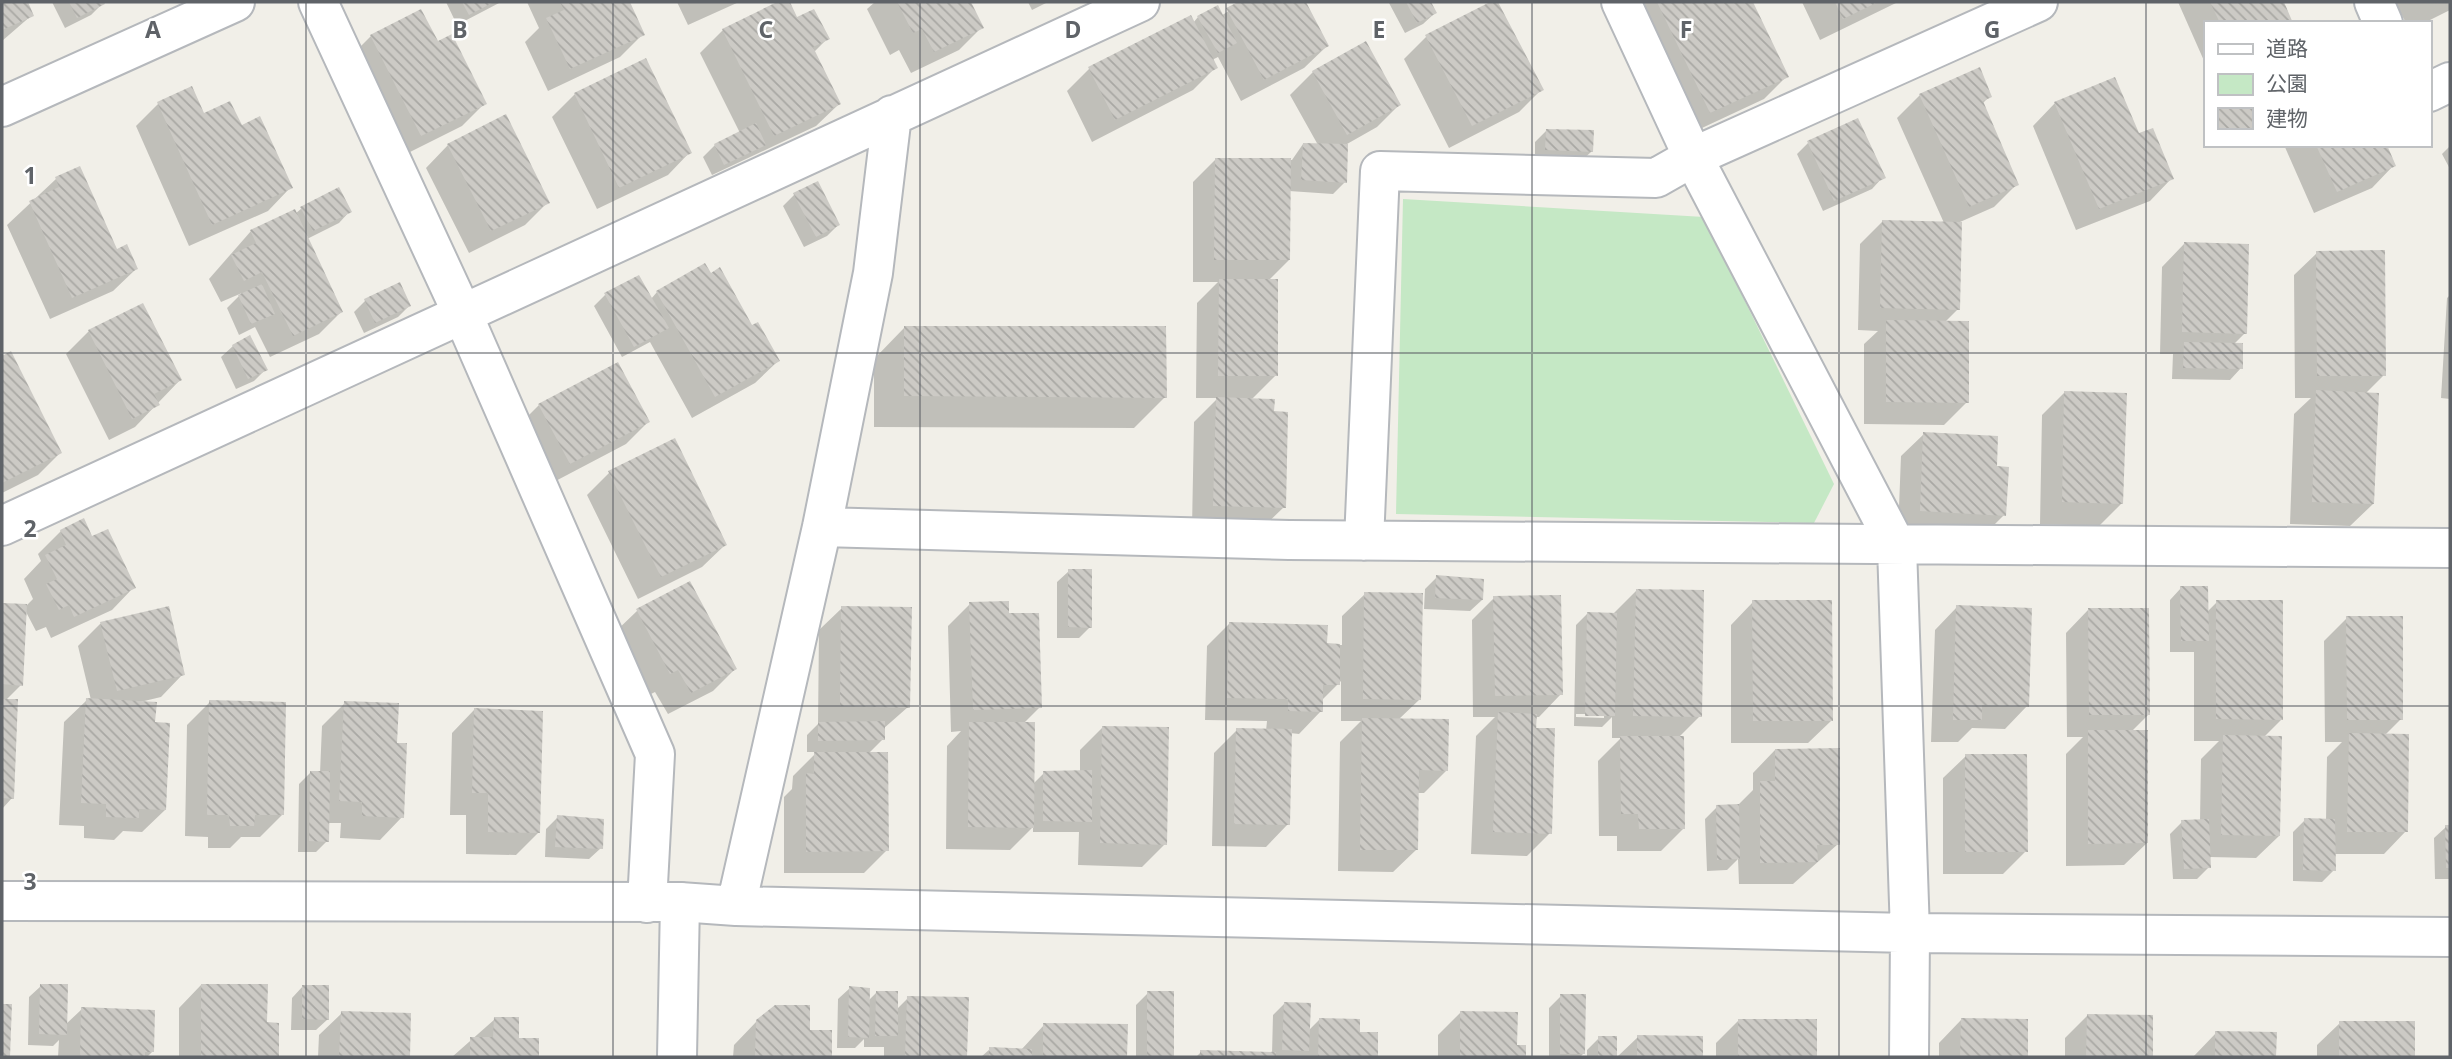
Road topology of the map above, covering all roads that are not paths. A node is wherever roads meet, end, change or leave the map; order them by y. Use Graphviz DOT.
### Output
graph roads {
  1 [pos="234,2"];
  2 [pos="318,2"];
  3 [pos="1140,2"];
  4 [pos="1621,2"];
  5 [pos="2038,2"];
  6 [pos="2374,2"];
  7 [pos="2382,21"];
  8 [pos="2450,82"];
  9 [pos="2431,91"];
  10 [pos="2,107"];
  11 [pos="892,115"];
  12 [pos="1693,158"];
  13 [pos="463,315"];
  14 [pos="2,526"];
  15 [pos="822,527"];
  16 [pos="1364,541"];
  17 [pos="1897,547"];
  18 [pos="2450,548"];
  19 [pos="2,901"];
  20 [pos="664,903"];
  21 [pos="736,906"];
  22 [pos="1910,933"];
  23 [pos="2450,937"];
  24 [pos="677,1057"];
  25 [pos="1909,1057"];
  1 -- 10 [label="street"];
  2 -- 13 [label="street"];
  3 -- 11 [label="street"];
  4 -- 12 [label="street"];
  5 -- 12 [label="street"];
  6 -- 7 [label="street"];
  8 -- 9 [label="street"];
  11 -- 13 [label="street"];
  11 -- 15 [label="street"];
  12 -- 16 [label="street"];
  12 -- 17 [label="street"];
  13 -- 14 [label="street"];
  13 -- 20 [label="street"];
  15 -- 16 [label="street"];
  15 -- 21 [label="street"];
  16 -- 17 [label="street"];
  17 -- 18 [label="street"];
  17 -- 22 [label="street"];
  19 -- 20 [label="street"];
  20 -- 21 [label="street"];
  20 -- 24 [label="street"];
  21 -- 22 [label="street"];
  22 -- 23 [label="street"];
  22 -- 25 [label="street"];
}
